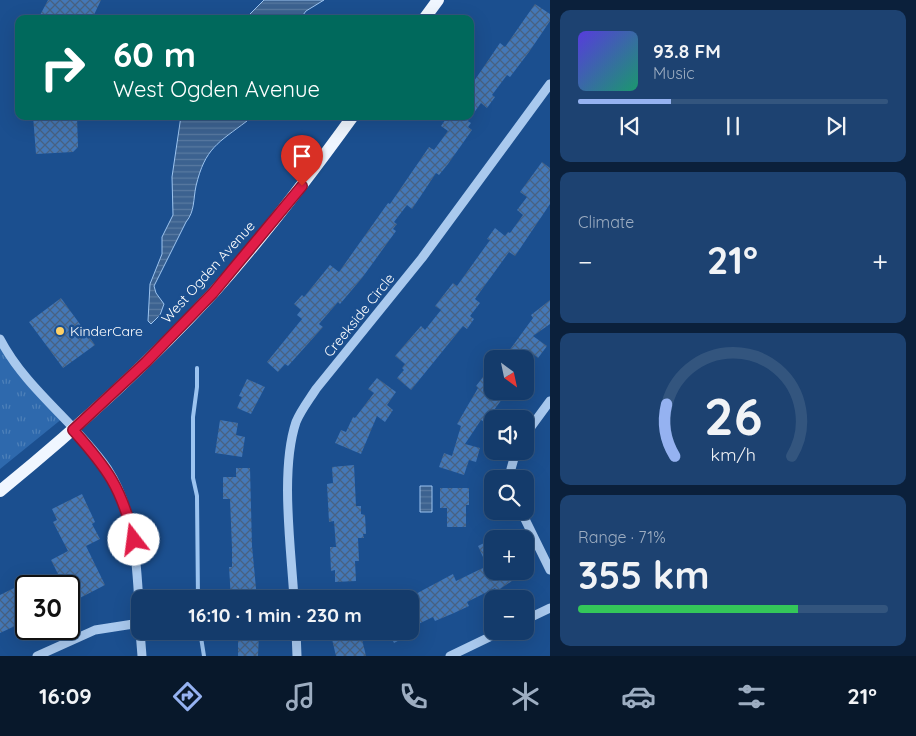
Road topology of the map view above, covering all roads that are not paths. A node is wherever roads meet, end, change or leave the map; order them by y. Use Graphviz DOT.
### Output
graph roads {
  1 [pos="438,0"];
  2 [pos="427,15"];
  3 [pos="550,84"];
  4 [pos="350,120"];
  5 [pos="0,339"];
  6 [pos="550,401"];
  7 [pos="534,423"];
  8 [pos="73,430"];
  9 [pos="0,492"];
  10 [pos="525,520"];
  11 [pos="550,570"];
  12 [pos="138,590"];
  13 [pos="294,590"];
  14 [pos="550,608"];
  15 [pos="534,616"];
  16 [pos="131,624"];
  17 [pos="141,640"];
  18 [pos="296,640"];
  19 [pos="484,640"];
  20 [pos="37,656"];
  21 [pos="142,656"];
  22 [pos="297,656"];
  23 [pos="450,656"];
  1 -- 2 [label="main road"];
  3 -- 13 [label="street, Creekside Circle"];
  4 -- 8 [label="main road, West Ogden Avenue"];
  5 -- 8 [label="street"];
  6 -- 7 [label="street"];
  8 -- 9 [label="main road, West Ogden Avenue"];
  8 -- 12 [label="street"];
  10 -- 11 [label="street"];
  14 -- 15 [label="street"];
  16 -- 20 [label="street"];
  17 -- 21 [label="street"];
  18 -- 22 [label="street"];
  19 -- 23 [label="street"];
}
